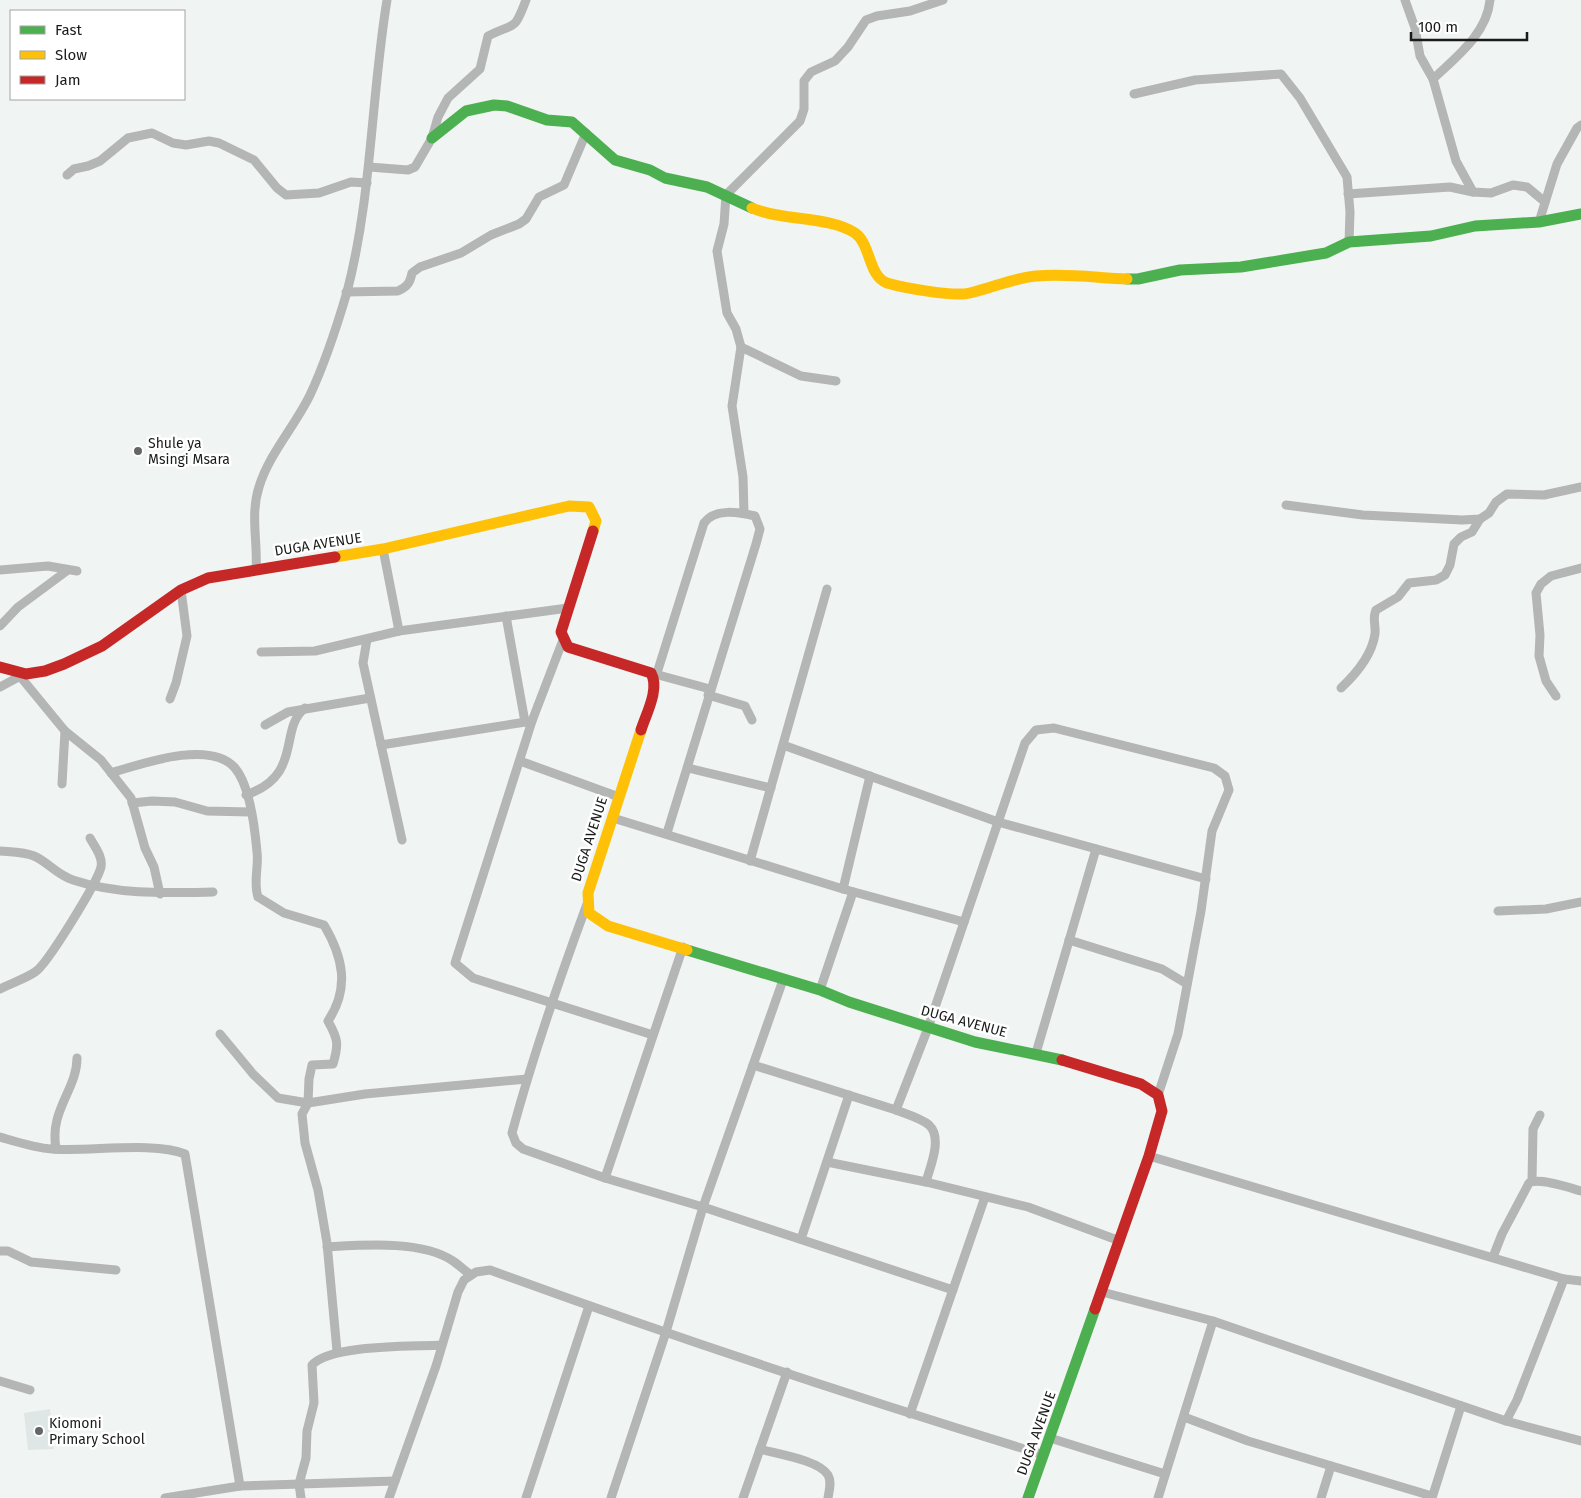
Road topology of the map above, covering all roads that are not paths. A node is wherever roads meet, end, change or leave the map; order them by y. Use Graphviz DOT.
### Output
graph roads {
  1 [pos="387,0"];
  2 [pos="526,0"];
  3 [pos="943,0"];
  4 [pos="1406,0"];
  5 [pos="1490,0"];
  6 [pos="1433,79"];
  7 [pos="1134,94"];
  8 [pos="1581,125"];
  9 [pos="586,133"];
  10 [pos="432,138"];
  11 [pos="369,167"];
  12 [pos="67,175"];
  13 [pos="367,183"];
  14 [pos="1473,192"];
  15 [pos="1348,194"];
  16 [pos="726,195"];
  17 [pos="1545,202"];
  18 [pos="1581,214"];
  19 [pos="1539,222"];
  20 [pos="1349,242"];
  21 [pos="346,292"];
  22 [pos="742,347"];
  23 [pos="836,382"];
  24 [pos="1581,487"];
  25 [pos="1286,505"];
  26 [pos="744,513"];
  27 [pos="1480,519"];
  28 [pos="383,548"];
  29 [pos="1581,568"];
  30 [pos="0,570"];
  31 [pos="256,570"];
  32 [pos="827,589"];
  33 [pos="181,590"];
  34 [pos="568,608"];
  35 [pos="506,616"];
  36 [pos="0,626"];
  37 [pos="399,631"];
  38 [pos="366,639"];
  39 [pos="563,640"];
  40 [pos="261,652"];
  41 [pos="0,667"];
  42 [pos="654,673"];
  43 [pos="23,674"];
  44 [pos="0,687"];
  45 [pos="1341,688"];
  46 [pos="709,692"];
  47 [pos="1556,696"];
  48 [pos="370,698"];
  49 [pos="170,699"];
  50 [pos="305,708"];
  51 [pos="752,720"];
  52 [pos="528,722"];
  53 [pos="265,725"];
  54 [pos="65,731"];
  55 [pos="381,745"];
  56 [pos="783,745"];
  57 [pos="520,761"];
  58 [pos="688,768"];
  59 [pos="111,773"];
  60 [pos="870,776"];
  61 [pos="62,784"];
  62 [pos="771,788"];
  63 [pos="246,795"];
  64 [pos="619,797"];
  65 [pos="132,803"];
  66 [pos="250,812"];
  67 [pos="613,818"];
  68 [pos="998,822"];
  69 [pos="667,833"];
  70 [pos="90,838"];
  71 [pos="402,840"];
  72 [pos="1096,849"];
  73 [pos="0,851"];
  74 [pos="750,861"];
  75 [pos="1206,879"];
  76 [pos="92,884"];
  77 [pos="843,889"];
  78 [pos="213,892"];
  79 [pos="853,892"];
  80 [pos="160,894"];
  81 [pos="1581,902"];
  82 [pos="587,904"];
  83 [pos="1498,911"];
  84 [pos="964,922"];
  85 [pos="1068,940"];
  86 [pos="683,947"];
  87 [pos="783,980"];
  88 [pos="1187,984"];
  89 [pos="0,988"];
  90 [pos="820,990"];
  91 [pos="550,1003"];
  92 [pos="928,1028"];
  93 [pos="220,1034"];
  94 [pos="653,1035"];
  95 [pos="1036,1053"];
  96 [pos="76,1058"];
  97 [pos="753,1065"];
  98 [pos="527,1079"];
  99 [pos="849,1095"];
  100 [pos="1158,1095"];
  101 [pos="308,1103"];
  102 [pos="896,1110"];
  103 [pos="1540,1115"];
  104 [pos="0,1138"];
  105 [pos="56,1149"];
  106 [pos="1149,1156"];
  107 [pos="827,1162"];
  108 [pos="605,1178"];
  109 [pos="1532,1181"];
  110 [pos="926,1182"];
  111 [pos="1581,1192"];
  112 [pos="985,1197"];
  113 [pos="703,1207"];
  114 [pos="801,1239"];
  115 [pos="1120,1242"];
  116 [pos="327,1247"];
  117 [pos="0,1250"];
  118 [pos="1493,1257"];
  119 [pos="116,1270"];
  120 [pos="471,1275"];
  121 [pos="1564,1279"];
  122 [pos="1581,1281"];
  123 [pos="953,1290"];
  124 [pos="1102,1292"];
  125 [pos="589,1306"];
  126 [pos="1213,1321"];
  127 [pos="666,1332"];
  128 [pos="442,1345"];
  129 [pos="337,1351"];
  130 [pos="787,1372"];
  131 [pos="0,1381"];
  132 [pos="30,1390"];
  133 [pos="1461,1406"];
  134 [pos="910,1414"];
  135 [pos="1184,1417"];
  136 [pos="1506,1421"];
  137 [pos="1050,1438"];
  138 [pos="1581,1441"];
  139 [pos="760,1449"];
  140 [pos="1044,1455"];
  141 [pos="1330,1466"];
  142 [pos="1165,1474"];
  143 [pos="395,1481"];
  144 [pos="298,1484"];
  145 [pos="240,1486"];
  146 [pos="1432,1497"];
  147 [pos="165,1498"];
  148 [pos="301,1498"];
  149 [pos="389,1498"];
  150 [pos="526,1498"];
  151 [pos="610,1498"];
  152 [pos="743,1498"];
  153 [pos="828,1498"];
  154 [pos="1028,1498"];
  155 [pos="1158,1498"];
  156 [pos="1321,1498"];
  1 -- 11 [label="street"];
  2 -- 10 [label="street"];
  3 -- 16 [label="street"];
  4 -- 6 [label="street"];
  5 -- 6 [label="street"];
  6 -- 14 [label="street"];
  7 -- 15 [label="street"];
  8 -- 17 [label="street"];
  9 -- 10 [label="street"];
  9 -- 16 [label="street"];
  9 -- 21 [label="street"];
  10 -- 11 [label="street"];
  11 -- 13 [label="street"];
  12 -- 13 [label="street"];
  13 -- 21 [label="street"];
  14 -- 15 [label="street"];
  14 -- 17 [label="street"];
  15 -- 20 [label="street"];
  16 -- 20 [label="street"];
  16 -- 22 [label="street"];
  17 -- 19 [label="street"];
  18 -- 19 [label="street"];
  19 -- 20 [label="street"];
  21 -- 31 [label="street"];
  22 -- 23 [label="street"];
  22 -- 26 [label="street"];
  24 -- 27 [label="street"];
  25 -- 27 [label="street"];
  26 -- 42 [label="street"];
  26 -- 46 [label="street"];
  27 -- 45 [label="street"];
  28 -- 31 [label="street, DUGA AVENUE"];
  28 -- 34 [label="street, DUGA AVENUE"];
  28 -- 37 [label="street"];
  29 -- 47 [label="street"];
  30 -- 36 [label="street"];
  31 -- 33 [label="street, DUGA AVENUE"];
  32 -- 56 [label="street"];
  33 -- 43 [label="street, DUGA AVENUE"];
  33 -- 49 [label="street"];
  34 -- 35 [label="street"];
  34 -- 39 [label="street, DUGA AVENUE"];
  35 -- 37 [label="street"];
  35 -- 52 [label="street"];
  37 -- 38 [label="street"];
  38 -- 40 [label="street"];
  38 -- 48 [label="street"];
  39 -- 42 [label="street"];
  39 -- 52 [label="street"];
  41 -- 43 [label="street, DUGA AVENUE"];
  42 -- 46 [label="street"];
  42 -- 64 [label="street, DUGA AVENUE"];
  43 -- 44 [label="street"];
  43 -- 54 [label="street"];
  46 -- 51 [label="street"];
  46 -- 58 [label="street"];
  48 -- 50 [label="street"];
  48 -- 55 [label="street"];
  50 -- 53 [label="street"];
  50 -- 63 [label="street"];
  52 -- 55 [label="street"];
  52 -- 57 [label="street"];
  54 -- 59 [label="street"];
  54 -- 61 [label="street"];
  55 -- 71 [label="street"];
  56 -- 60 [label="street"];
  56 -- 62 [label="street"];
  57 -- 64 [label="street"];
  57 -- 91 [label="street"];
  58 -- 62 [label="street"];
  58 -- 69 [label="street"];
  59 -- 63 [label="street"];
  59 -- 65 [label="street"];
  60 -- 68 [label="street"];
  60 -- 77 [label="street"];
  62 -- 74 [label="street"];
  63 -- 66 [label="street"];
  64 -- 67 [label="street, DUGA AVENUE"];
  65 -- 66 [label="street"];
  65 -- 80 [label="street"];
  66 -- 101 [label="street"];
  67 -- 69 [label="street"];
  67 -- 82 [label="street, DUGA AVENUE"];
  68 -- 72 [label="street"];
  68 -- 75 [label="street"];
  68 -- 84 [label="street"];
  69 -- 74 [label="street"];
  70 -- 76 [label="street"];
  72 -- 75 [label="street"];
  72 -- 85 [label="street"];
  73 -- 76 [label="street"];
  74 -- 77 [label="street"];
  75 -- 88 [label="street"];
  76 -- 80 [label="street"];
  76 -- 89 [label="street"];
  77 -- 79 [label="street"];
  78 -- 80 [label="street"];
  79 -- 84 [label="street"];
  79 -- 90 [label="street"];
  81 -- 83 [label="street"];
  82 -- 86 [label="street, DUGA AVENUE"];
  82 -- 91 [label="street"];
  84 -- 92 [label="street"];
  85 -- 88 [label="street"];
  85 -- 95 [label="street"];
  86 -- 87 [label="street, DUGA AVENUE"];
  86 -- 94 [label="street"];
  87 -- 90 [label="street, DUGA AVENUE"];
  87 -- 97 [label="street"];
  88 -- 100 [label="street"];
  90 -- 92 [label="street, DUGA AVENUE"];
  91 -- 94 [label="street"];
  91 -- 98 [label="street"];
  92 -- 95 [label="street, DUGA AVENUE"];
  92 -- 102 [label="street"];
  93 -- 101 [label="street"];
  94 -- 108 [label="street"];
  95 -- 100 [label="street, DUGA AVENUE"];
  96 -- 105 [label="street"];
  97 -- 99 [label="street"];
  97 -- 113 [label="street"];
  98 -- 101 [label="street"];
  98 -- 108 [label="street"];
  99 -- 102 [label="street"];
  99 -- 107 [label="street"];
  100 -- 106 [label="street, DUGA AVENUE"];
  101 -- 116 [label="street"];
  102 -- 110 [label="street"];
  103 -- 109 [label="street"];
  104 -- 105 [label="street"];
  105 -- 145 [label="street"];
  106 -- 115 [label="street, DUGA AVENUE"];
  106 -- 118 [label="street"];
  107 -- 110 [label="street"];
  107 -- 114 [label="street"];
  108 -- 113 [label="street"];
  109 -- 111 [label="street"];
  109 -- 118 [label="street"];
  110 -- 112 [label="street"];
  112 -- 115 [label="street"];
  112 -- 123 [label="street"];
  113 -- 114 [label="street"];
  113 -- 127 [label="street"];
  114 -- 123 [label="street"];
  115 -- 124 [label="street, DUGA AVENUE"];
  116 -- 120 [label="street"];
  116 -- 129 [label="street"];
  117 -- 119 [label="street"];
  118 -- 121 [label="street"];
  120 -- 125 [label="street"];
  120 -- 128 [label="street"];
  121 -- 122 [label="street"];
  121 -- 136 [label="street"];
  123 -- 134 [label="street"];
  124 -- 126 [label="street"];
  124 -- 137 [label="street, DUGA AVENUE"];
  125 -- 127 [label="street"];
  125 -- 150 [label="street"];
  126 -- 133 [label="street"];
  126 -- 135 [label="street"];
  127 -- 130 [label="street"];
  127 -- 151 [label="street"];
  128 -- 129 [label="street"];
  128 -- 143 [label="street"];
  129 -- 144 [label="street"];
  130 -- 134 [label="street"];
  130 -- 139 [label="street"];
  131 -- 132 [label="street"];
  133 -- 136 [label="street"];
  133 -- 146 [label="street"];
  134 -- 140 [label="street"];
  135 -- 141 [label="street"];
  135 -- 142 [label="street"];
  136 -- 138 [label="street"];
  137 -- 140 [label="street, DUGA AVENUE"];
  137 -- 142 [label="street"];
  139 -- 152 [label="street"];
  139 -- 153 [label="street"];
  140 -- 154 [label="street, DUGA AVENUE"];
  141 -- 146 [label="street"];
  141 -- 156 [label="street"];
  142 -- 155 [label="street"];
  143 -- 144 [label="street"];
  143 -- 149 [label="street"];
  144 -- 145 [label="street"];
  144 -- 148 [label="street"];
  145 -- 147 [label="street"];
}
